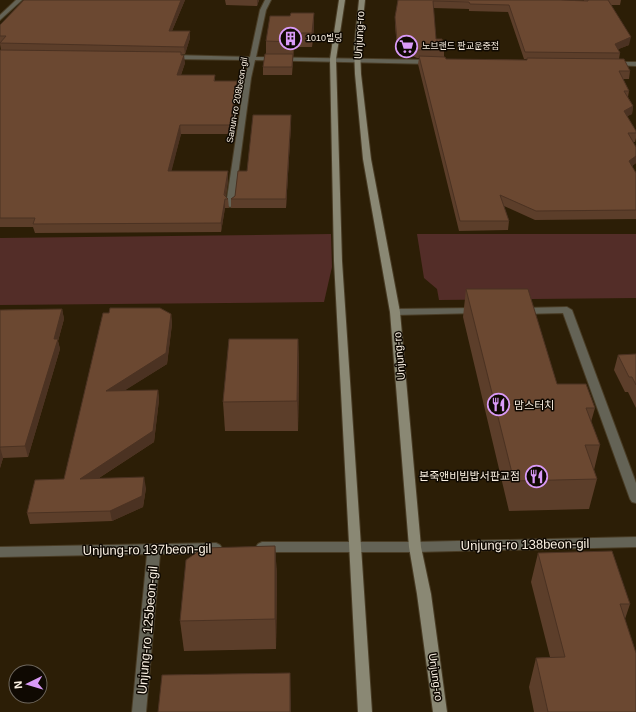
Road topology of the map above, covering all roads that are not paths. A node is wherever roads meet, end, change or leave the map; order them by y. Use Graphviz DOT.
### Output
graph roads {
  1 [pos="18,0"];
  2 [pos="268,0"];
  3 [pos="342,0"];
  4 [pos="362,0"];
  5 [pos="0,7"];
  6 [pos="11,7"];
  7 [pos="0,18"];
  8 [pos="163,57"];
  9 [pos="254,58"];
  10 [pos="333,59"];
  11 [pos="358,60"];
  12 [pos="443,62"];
  13 [pos="610,63"];
  14 [pos="636,64"];
  15 [pos="230,205"];
  16 [pos="489,311"];
  17 [pos="512,311"];
  18 [pos="395,312"];
  19 [pos="636,499"];
  20 [pos="636,542"];
  21 [pos="356,547"];
  22 [pos="415,547"];
  23 [pos="226,548"];
  24 [pos="250,548"];
  25 [pos="154,549"];
  26 [pos="0,552"];
  27 [pos="139,712"];
  28 [pos="365,712"];
  29 [pos="440,712"];
  1 -- 6 [label="street"];
  2 -- 9 [label="street, Sanun-ro 208beon-gil"];
  3 -- 10 [label="main road, Unjung-ro"];
  4 -- 11 [label="main road, Unjung-ro"];
  5 -- 6 [label="street"];
  6 -- 7 [label="street"];
  8 -- 9 [label="street"];
  9 -- 10 [label="street"];
  9 -- 15 [label="street, Sanun-ro 208beon-gil"];
  10 -- 11 [label="street"];
  10 -- 21 [label="main road, Unjung-ro"];
  11 -- 12 [label="street"];
  11 -- 18 [label="main road, Unjung-ro"];
  13 -- 14 [label="street"];
  16 -- 18 [label="street"];
  17 -- 19 [label="street"];
  18 -- 22 [label="main road, Unjung-ro"];
  20 -- 22 [label="street, Unjung-ro 138beon-gil"];
  21 -- 22 [label="street"];
  21 -- 24 [label="street"];
  21 -- 28 [label="main road, Unjung-ro"];
  22 -- 29 [label="main road, Unjung-ro"];
  23 -- 25 [label="street, Unjung-ro 137beon-gil"];
  25 -- 26 [label="street, Unjung-ro 137beon-gil"];
  25 -- 27 [label="street, Unjung-ro 125beon-gil"];
}
